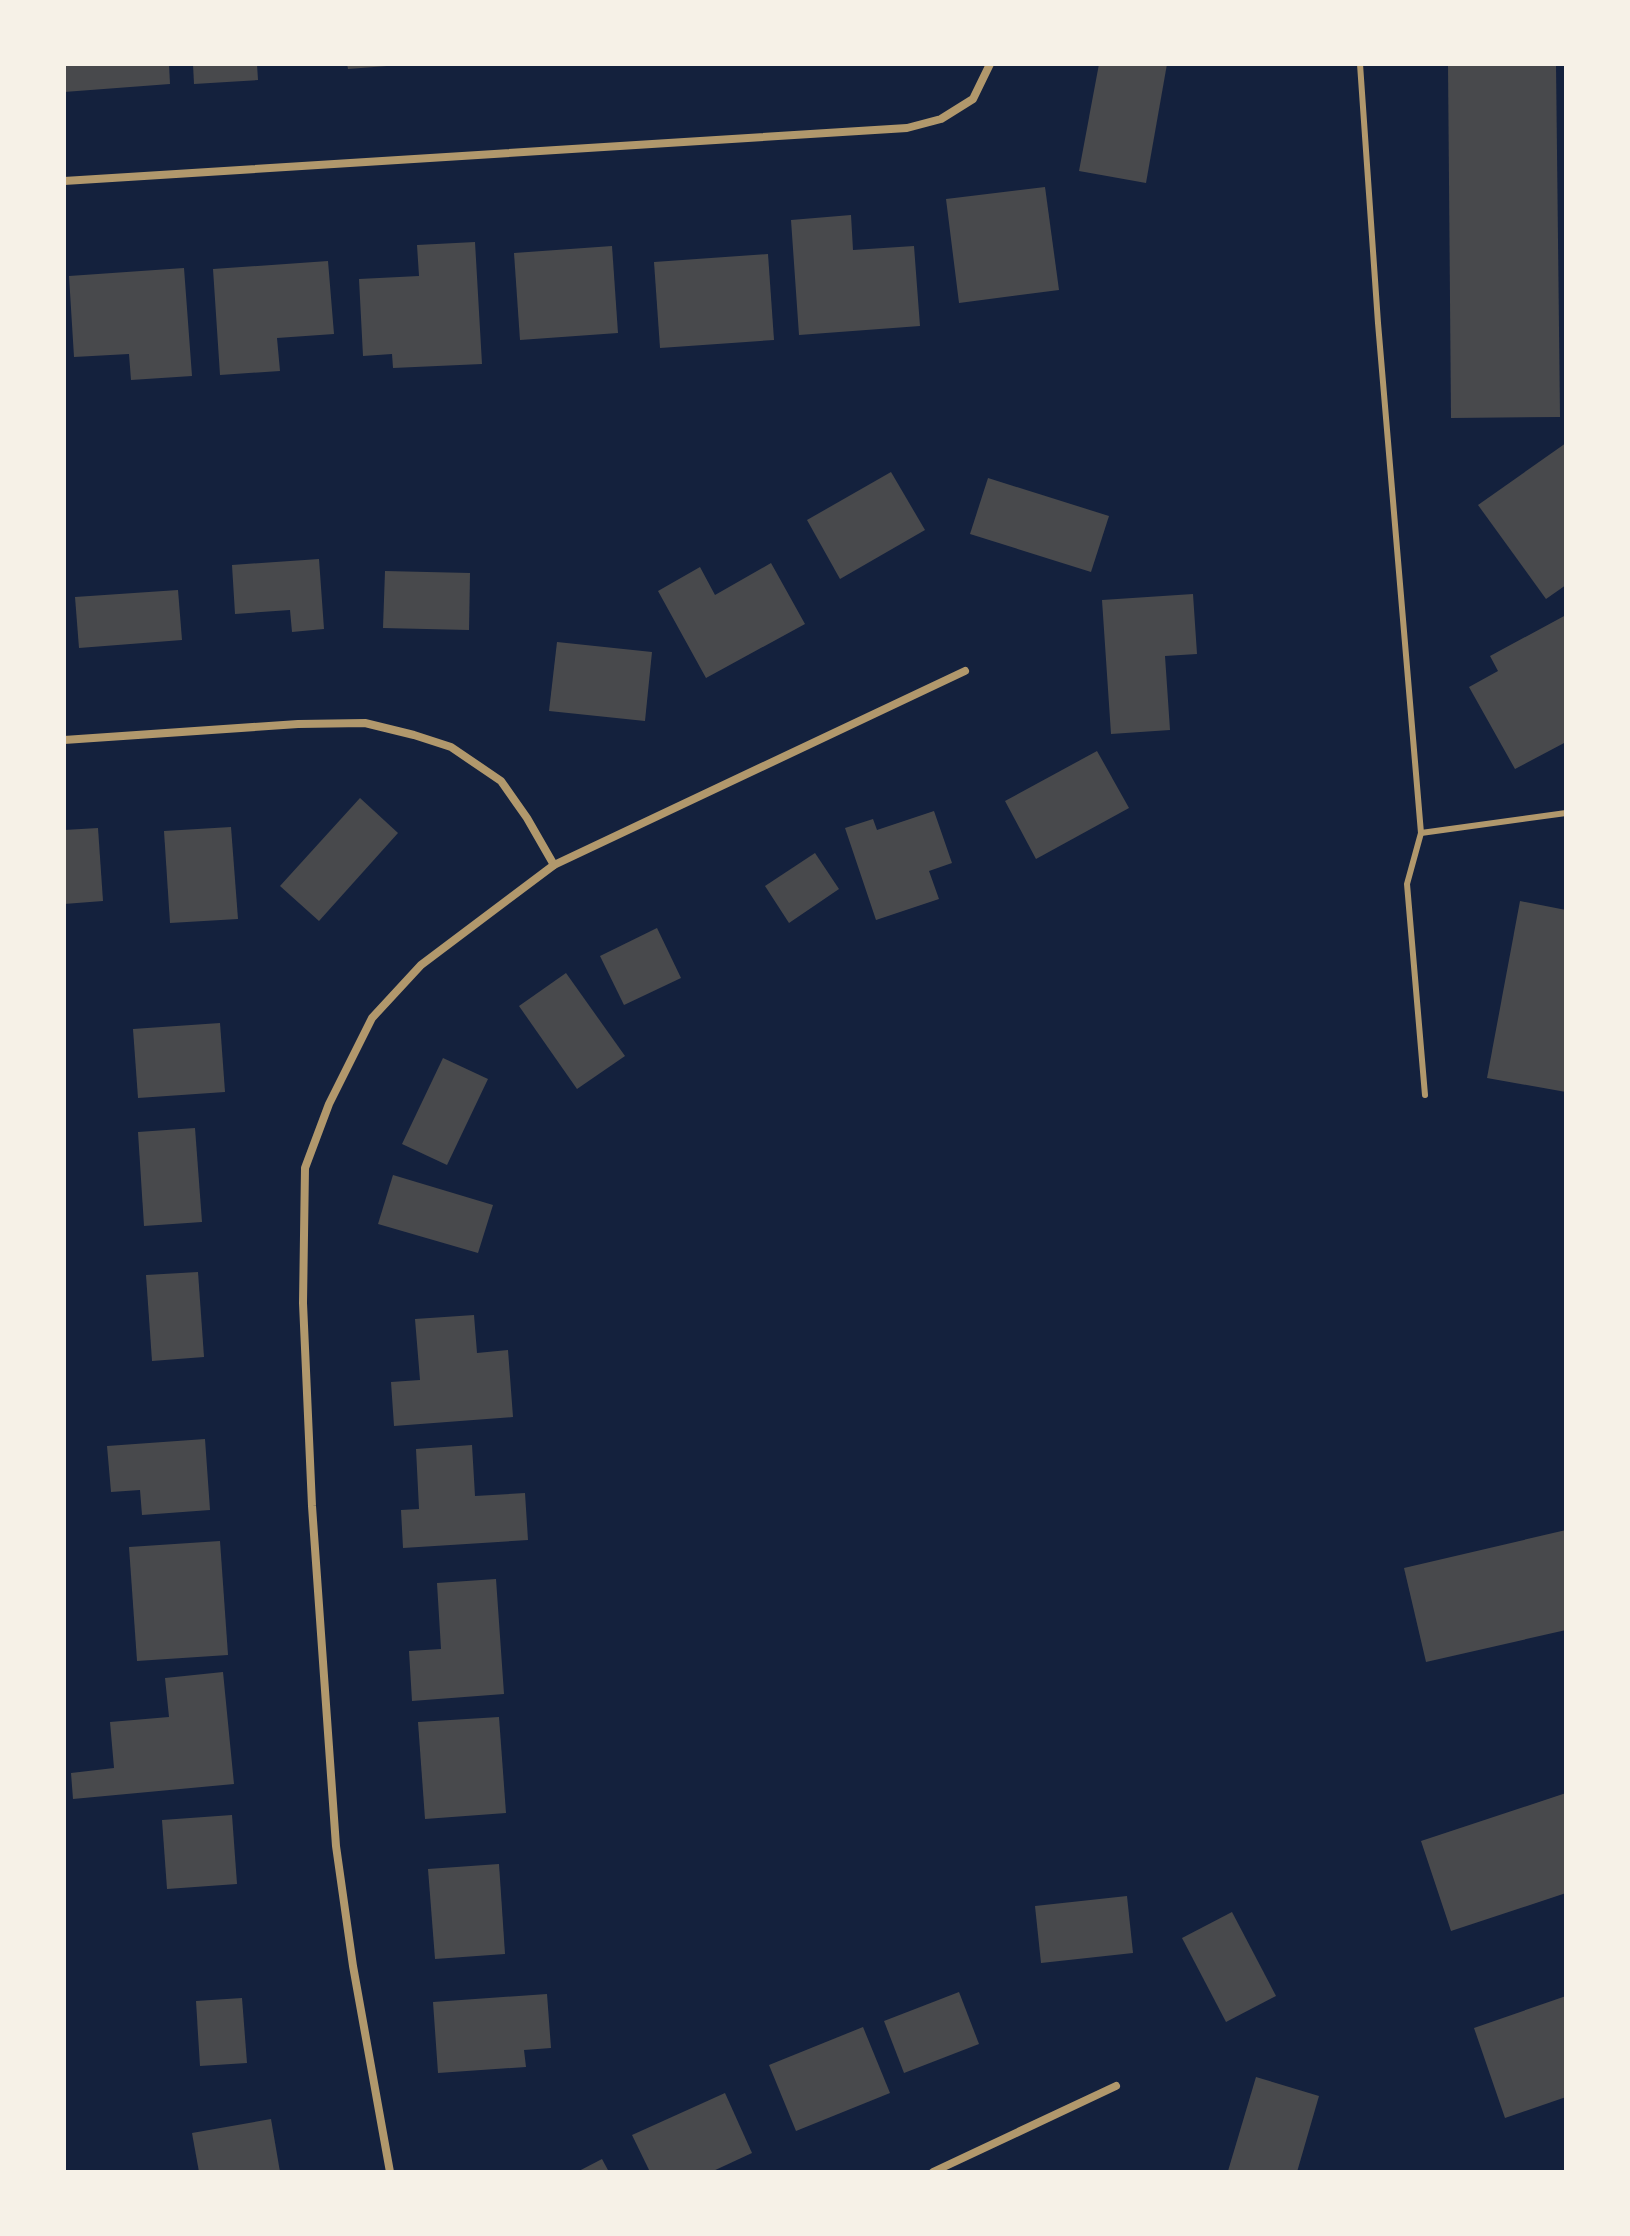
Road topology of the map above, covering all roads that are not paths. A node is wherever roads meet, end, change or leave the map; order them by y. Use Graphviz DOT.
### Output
graph roads {
  1 [pos="990,64"];
  2 [pos="1360,64"];
  3 [pos="64,181"];
  4 [pos="965,671"];
  5 [pos="64,740"];
  6 [pos="1566,813"];
  7 [pos="1421,833"];
  8 [pos="554,865"];
  9 [pos="1425,1095"];
  10 [pos="1116,2086"];
  11 [pos="390,2172"];
  12 [pos="933,2172"];
  1 -- 3 [label="street"];
  2 -- 7 [label="lane"];
  4 -- 8 [label="street"];
  5 -- 8 [label="street"];
  6 -- 7 [label="lane"];
  7 -- 9 [label="lane"];
  8 -- 11 [label="street"];
  10 -- 12 [label="street"];
}
